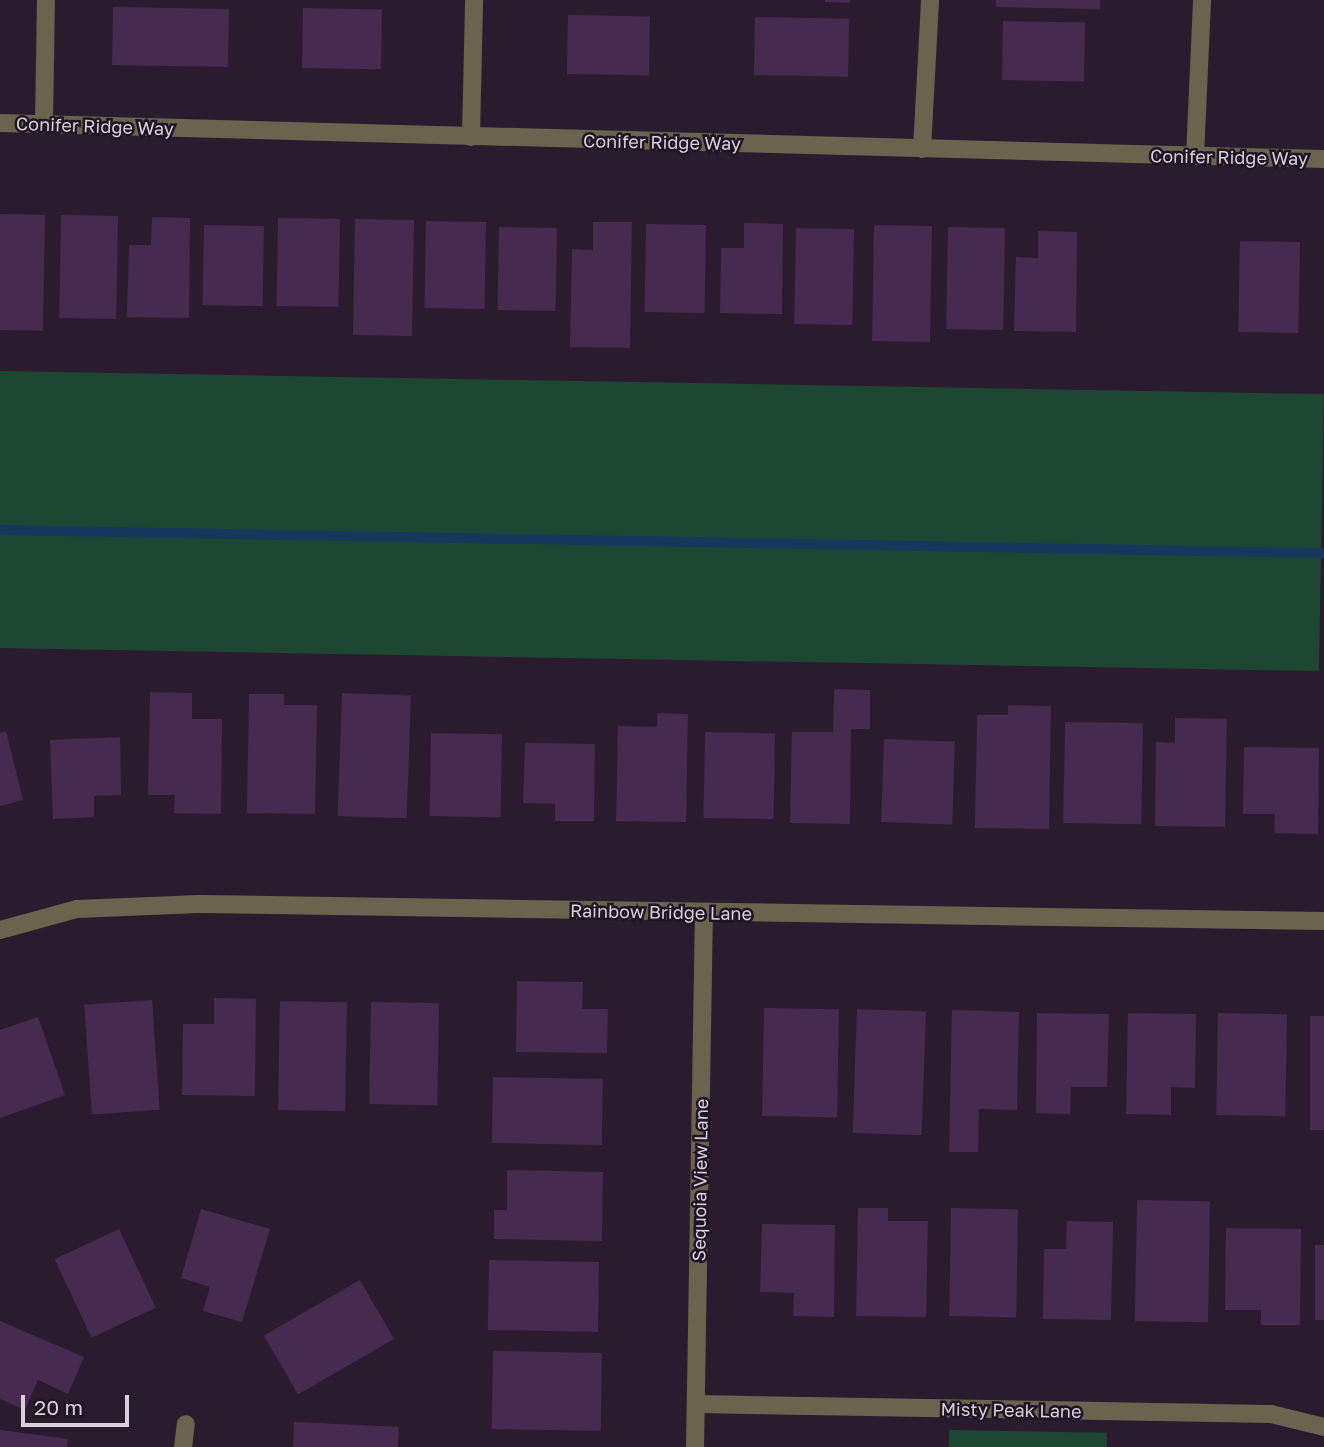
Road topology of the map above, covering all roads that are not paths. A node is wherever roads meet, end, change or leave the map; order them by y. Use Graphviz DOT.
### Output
graph roads {
  1 [pos="46,0"];
  2 [pos="474,0"];
  3 [pos="930,0"];
  4 [pos="1202,0"];
  5 [pos="0,124"];
  6 [pos="44,124"];
  7 [pos="471,137"];
  8 [pos="922,149"];
  9 [pos="1195,156"];
  10 [pos="1324,159"];
  11 [pos="704,912"];
  12 [pos="1324,921"];
  13 [pos="0,930"];
  14 [pos="696,1404"];
  15 [pos="186,1424"];
  16 [pos="1324,1427"];
  17 [pos="183,1447"];
  18 [pos="695,1447"];
  1 -- 6 [label="street"];
  2 -- 7 [label="street"];
  3 -- 8 [label="street"];
  4 -- 9 [label="street"];
  5 -- 6 [label="street, Conifer Ridge Way"];
  6 -- 7 [label="street, Conifer Ridge Way"];
  7 -- 8 [label="street, Conifer Ridge Way"];
  8 -- 9 [label="street, Conifer Ridge Way"];
  9 -- 10 [label="street, Conifer Ridge Way"];
  11 -- 12 [label="street, Rainbow Bridge Lane"];
  11 -- 13 [label="street, Rainbow Bridge Lane"];
  11 -- 14 [label="street, Sequoia View Lane"];
  14 -- 16 [label="street, Misty Peak Lane"];
  14 -- 18 [label="street, Sequoia View Lane"];
  15 -- 17 [label="street"];
}
